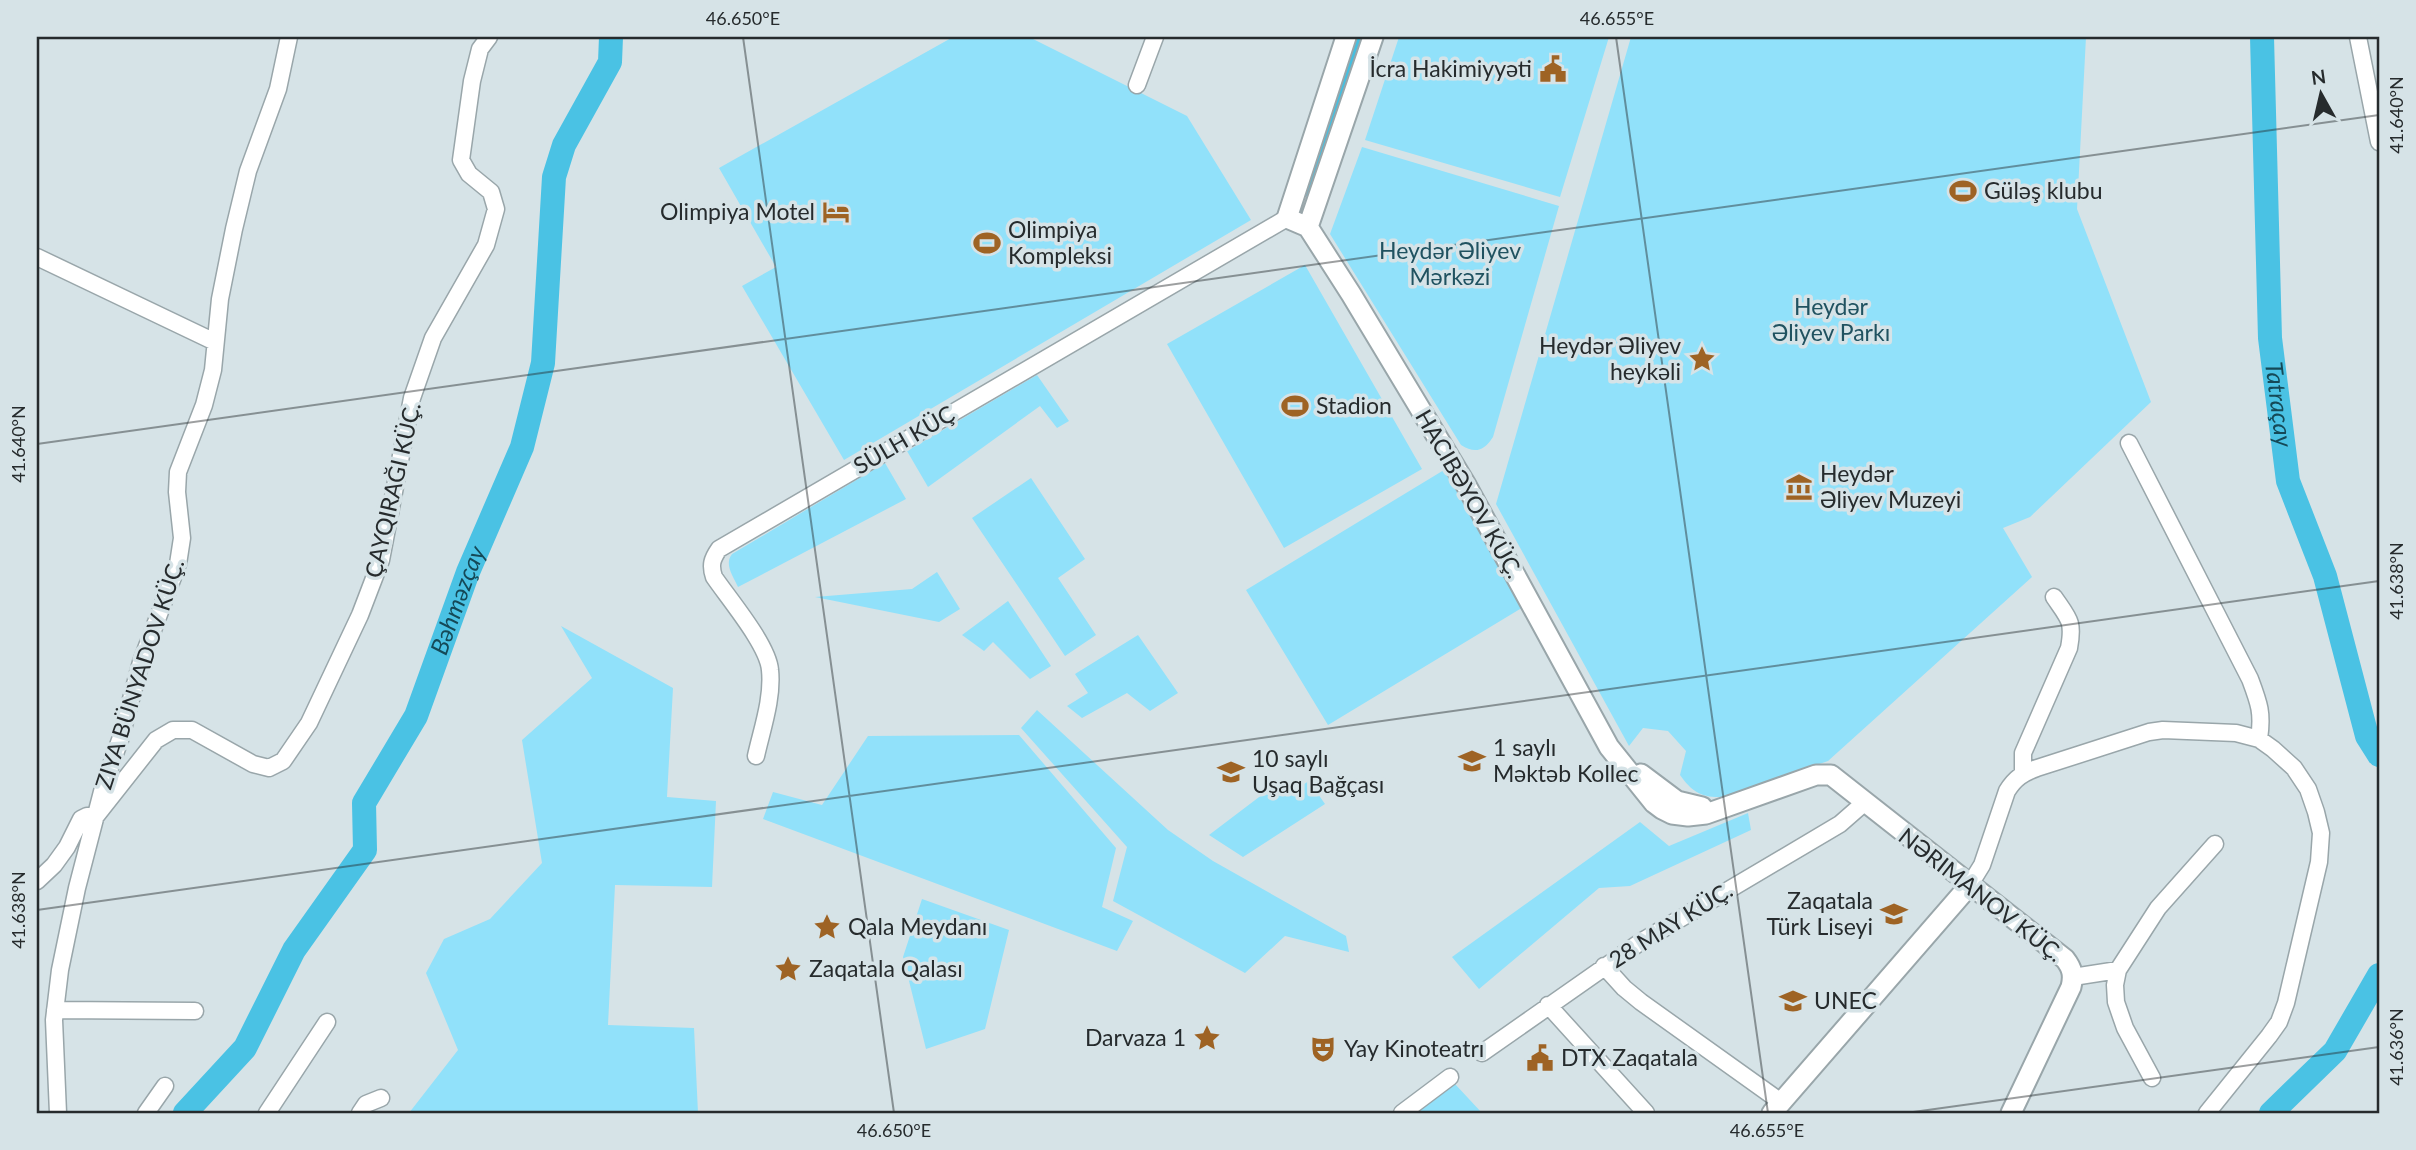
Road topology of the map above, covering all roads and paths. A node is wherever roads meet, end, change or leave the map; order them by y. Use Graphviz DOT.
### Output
graph roads {
  1 [pos="289,37"];
  2 [pos="489,37"];
  3 [pos="1155,37"];
  4 [pos="1346,37"];
  5 [pos="1373,37"];
  6 [pos="2358,37"];
  7 [pos="1137,85"];
  8 [pos="2379,142"];
  9 [pos="1287,218"];
  10 [pos="1308,227"];
  11 [pos="37,257"];
  12 [pos="215,342"];
  13 [pos="2129,443"];
  14 [pos="2054,597"];
  15 [pos="2259,738"];
  16 [pos="756,756"];
  17 [pos="2023,773"];
  18 [pos="1864,803"];
  19 [pos="96,816"];
  20 [pos="2215,844"];
  21 [pos="37,881"];
  22 [pos="1969,886"];
  23 [pos="1604,966"];
  24 [pos="2118,970"];
  25 [pos="2074,978"];
  26 [pos="1548,1005"];
  27 [pos="55,1010"];
  28 [pos="195,1011"];
  29 [pos="327,1022"];
  30 [pos="1482,1054"];
  31 [pos="1450,1077"];
  32 [pos="2152,1078"];
  33 [pos="165,1086"];
  34 [pos="380,1098"];
  35 [pos="1776,1108"];
  36 [pos="58,1113"];
  37 [pos="146,1113"];
  38 [pos="267,1113"];
  39 [pos="359,1113"];
  40 [pos="1402,1113"];
  41 [pos="1646,1113"];
  42 [pos="2011,1113"];
  43 [pos="2207,1113"];
  1 -- 12 [label="street, ZIYA BÜNYADOV KÜÇ."];
  2 -- 19 [label="street"];
  3 -- 7 [label="street"];
  4 -- 9 [label="street"];
  5 -- 10 [label="street"];
  6 -- 8 [label="street"];
  9 -- 10 [label="street"];
  9 -- 16 [label="street, SÜLH KÜÇ"];
  10 -- 18 [label="street, NƏRIMANOV KÜÇ."];
  11 -- 12 [label="street"];
  12 -- 19 [label="street, ZIYA BÜNYADOV KÜÇ."];
  13 -- 15 [label="street"];
  14 -- 17 [label="street"];
  15 -- 17 [label="street"];
  15 -- 43 [label="street"];
  17 -- 22 [label="street"];
  18 -- 22 [label="street, NƏRIMANOV KÜÇ."];
  18 -- 23 [label="street, 28 MAY KÜÇ."];
  19 -- 21 [label="street"];
  19 -- 27 [label="street, ZIYA BÜNYADOV KÜÇ."];
  20 -- 24 [label="street"];
  22 -- 25 [label="street, NƏRIMANOV KÜÇ."];
  22 -- 35 [label="street"];
  23 -- 26 [label="street, 28 MAY KÜÇ."];
  23 -- 35 [label="street"];
  24 -- 25 [label="street"];
  24 -- 32 [label="street"];
  25 -- 42 [label="street, NƏRIMANOV KÜÇ."];
  26 -- 30 [label="street, 28 MAY KÜÇ."];
  26 -- 41 [label="street"];
  27 -- 28 [label="street"];
  27 -- 36 [label="street, ZIYA BÜNYADOV KÜÇ."];
  29 -- 38 [label="street"];
  31 -- 40 [label="street"];
  33 -- 37 [label="street"];
  34 -- 39 [label="street"];
}
